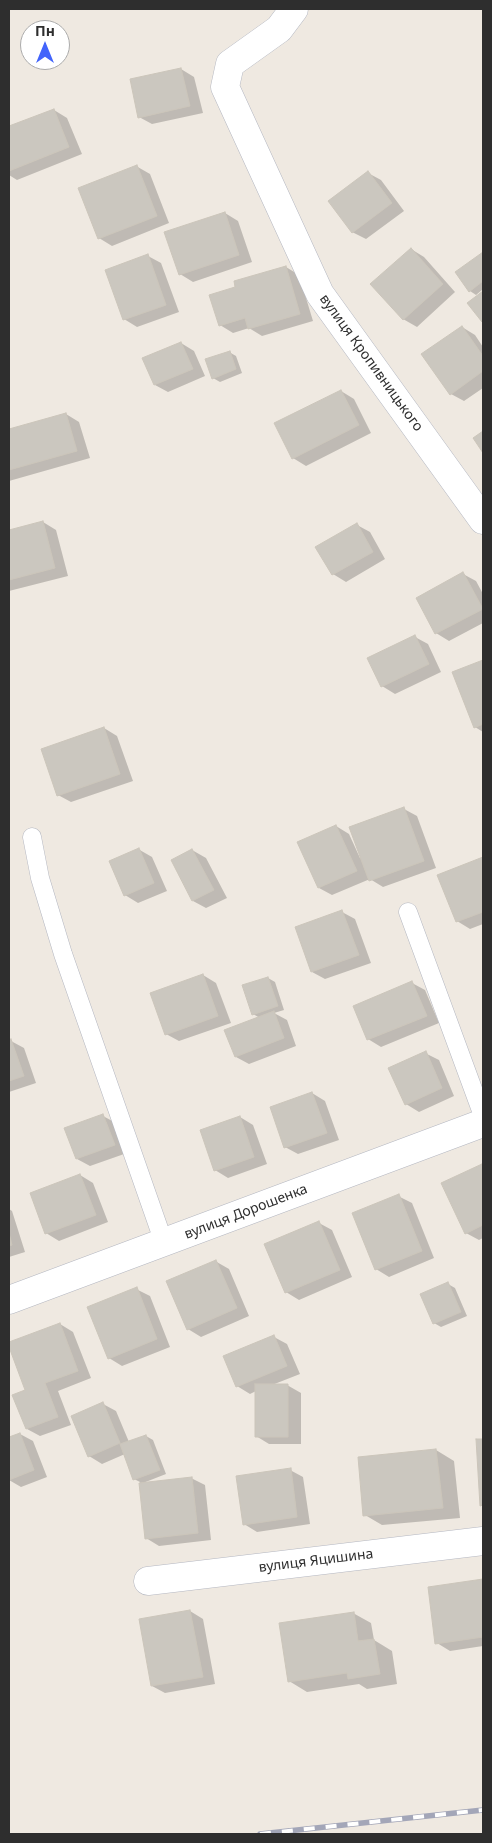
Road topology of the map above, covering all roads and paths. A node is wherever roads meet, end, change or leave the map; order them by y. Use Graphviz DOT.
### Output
graph roads {
  1 [pos="294,9"];
  2 [pos="483,520"];
  3 [pos="32,837"];
  4 [pos="408,912"];
  5 [pos="483,1116"];
  6 [pos="483,1123"];
  7 [pos="164,1243"];
  8 [pos="9,1300"];
  9 [pos="483,1541"];
  10 [pos="148,1581"];
  1 -- 2 [label="street, вулиця Кропивницького"];
  3 -- 7 [label="lane"];
  4 -- 5 [label="lane"];
  6 -- 7 [label="street, вулиця Дорошенка"];
  7 -- 8 [label="street, вулиця Дорошенка"];
  9 -- 10 [label="street, вулиця Яцишина"];
}
